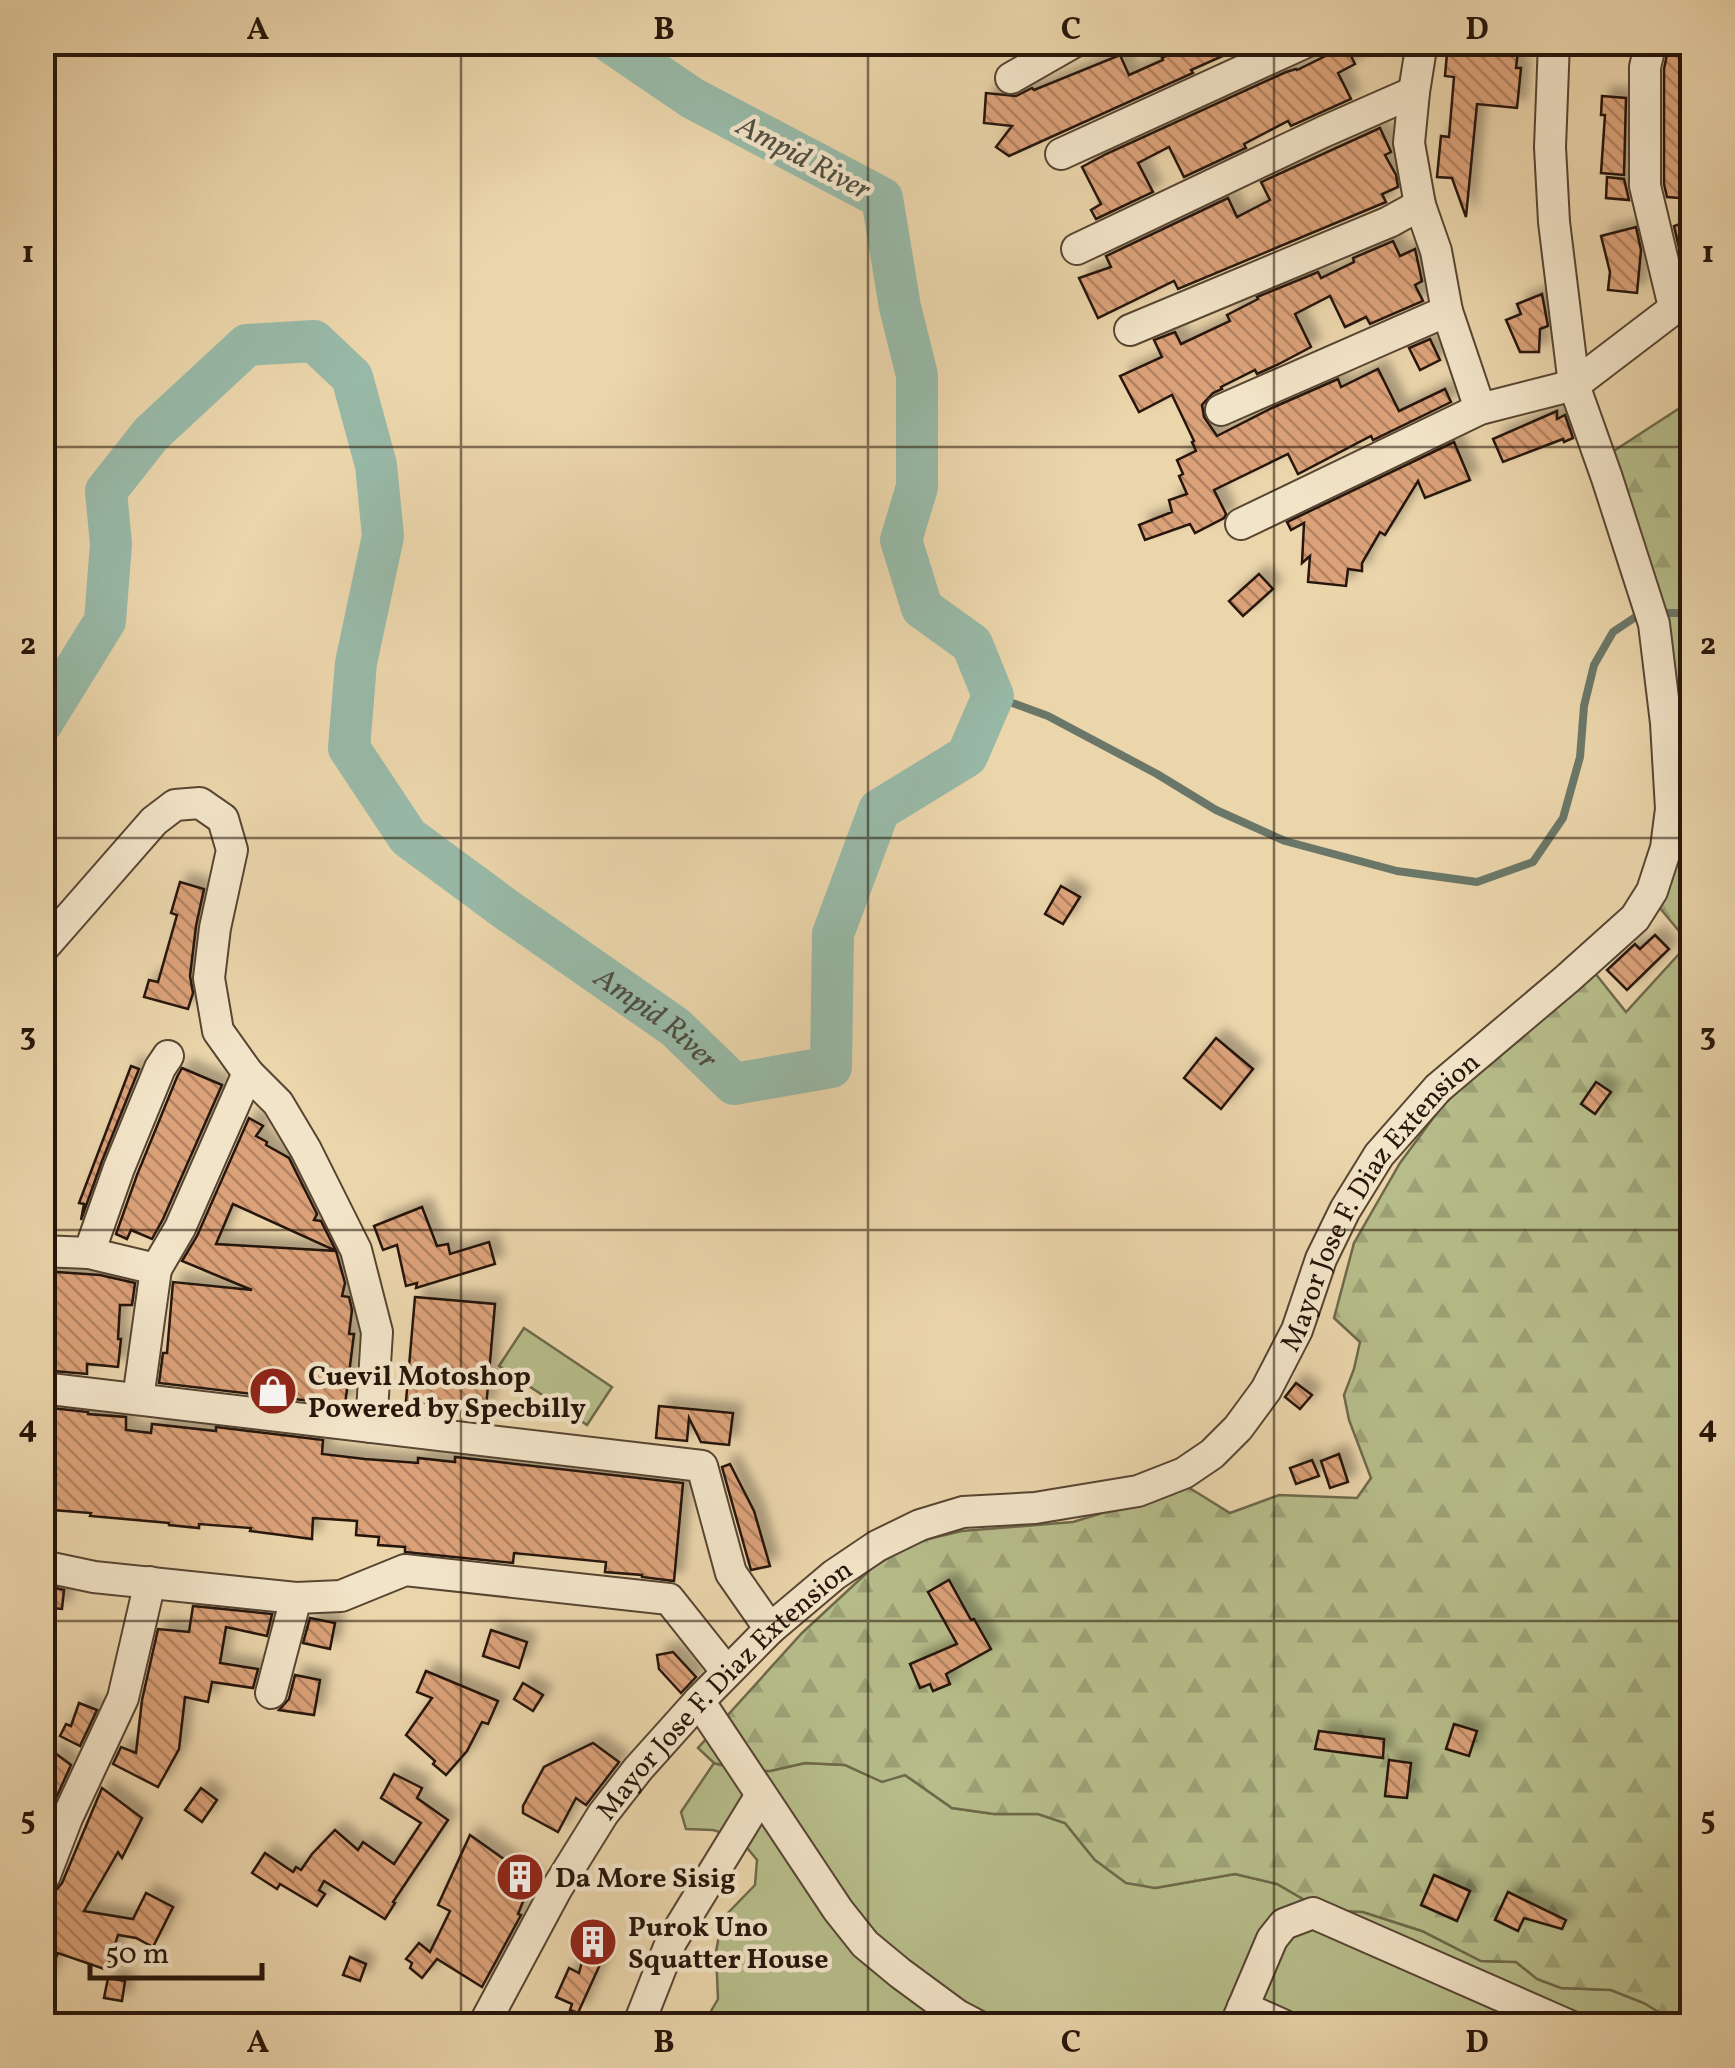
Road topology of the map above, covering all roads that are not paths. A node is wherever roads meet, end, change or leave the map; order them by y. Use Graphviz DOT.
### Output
graph roads {
  1 [pos="1074,42"];
  2 [pos="1306,42"];
  3 [pos="1422,42"];
  4 [pos="1554,42"];
  5 [pos="1651,42"];
  6 [pos="1011,78"];
  7 [pos="1414,92"];
  8 [pos="1060,154"];
  9 [pos="1420,206"];
  10 [pos="1077,249"];
  11 [pos="1684,301"];
  12 [pos="1447,312"];
  13 [pos="1130,330"];
  14 [pos="1574,385"];
  15 [pos="1480,409"];
  16 [pos="1221,410"];
  17 [pos="1242,524"];
  18 [pos="42,949"];
  19 [pos="168,1056"];
  20 [pos="248,1074"];
  21 [pos="42,1250"];
  22 [pos="89,1253"];
  23 [pos="156,1269"];
  24 [pos="42,1388"];
  25 [pos="138,1399"];
  26 [pos="372,1427"];
  27 [pos="42,1566"];
  28 [pos="150,1582"];
  29 [pos="296,1598"];
  30 [pos="770,1628"];
  31 [pos="727,1672"];
  32 [pos="271,1693"];
  33 [pos="698,1701"];
  34 [pos="761,1794"];
  35 [pos="44,1875"];
  36 [pos="1239,2016"];
  37 [pos="482,2026"];
  38 [pos="638,2026"];
  39 [pos="978,2026"];
  40 [pos="1284,2026"];
  41 [pos="1570,2026"];
  1 -- 6 [label="street"];
  2 -- 8 [label="street"];
  3 -- 7 [label="street"];
  4 -- 14 [label="street, Mayor Jose F. Diaz Extension"];
  5 -- 11 [label="street"];
  7 -- 9 [label="street"];
  7 -- 10 [label="street"];
  9 -- 12 [label="street"];
  9 -- 13 [label="street"];
  11 -- 14 [label="street"];
  12 -- 15 [label="street"];
  12 -- 16 [label="street"];
  14 -- 15 [label="street"];
  14 -- 30 [label="street, Mayor Jose F. Diaz Extension"];
  15 -- 17 [label="street"];
  18 -- 20 [label="street"];
  19 -- 22 [label="street"];
  20 -- 23 [label="street"];
  20 -- 26 [label="street"];
  21 -- 22 [label="street"];
  22 -- 23 [label="street"];
  23 -- 25 [label="street"];
  24 -- 25 [label="street"];
  25 -- 26 [label="street"];
  26 -- 30 [label="street"];
  27 -- 28 [label="street"];
  28 -- 29 [label="street"];
  28 -- 35 [label="street"];
  29 -- 31 [label="street"];
  29 -- 32 [label="street"];
  30 -- 31 [label="street, Mayor Jose F. Diaz Extension"];
  31 -- 33 [label="street, Mayor Jose F. Diaz Extension"];
  33 -- 34 [label="street"];
  33 -- 37 [label="street, Mayor Jose F. Diaz Extension"];
  34 -- 38 [label="street"];
  34 -- 39 [label="street"];
  36 -- 40 [label="street"];
  36 -- 41 [label="street"];
}
